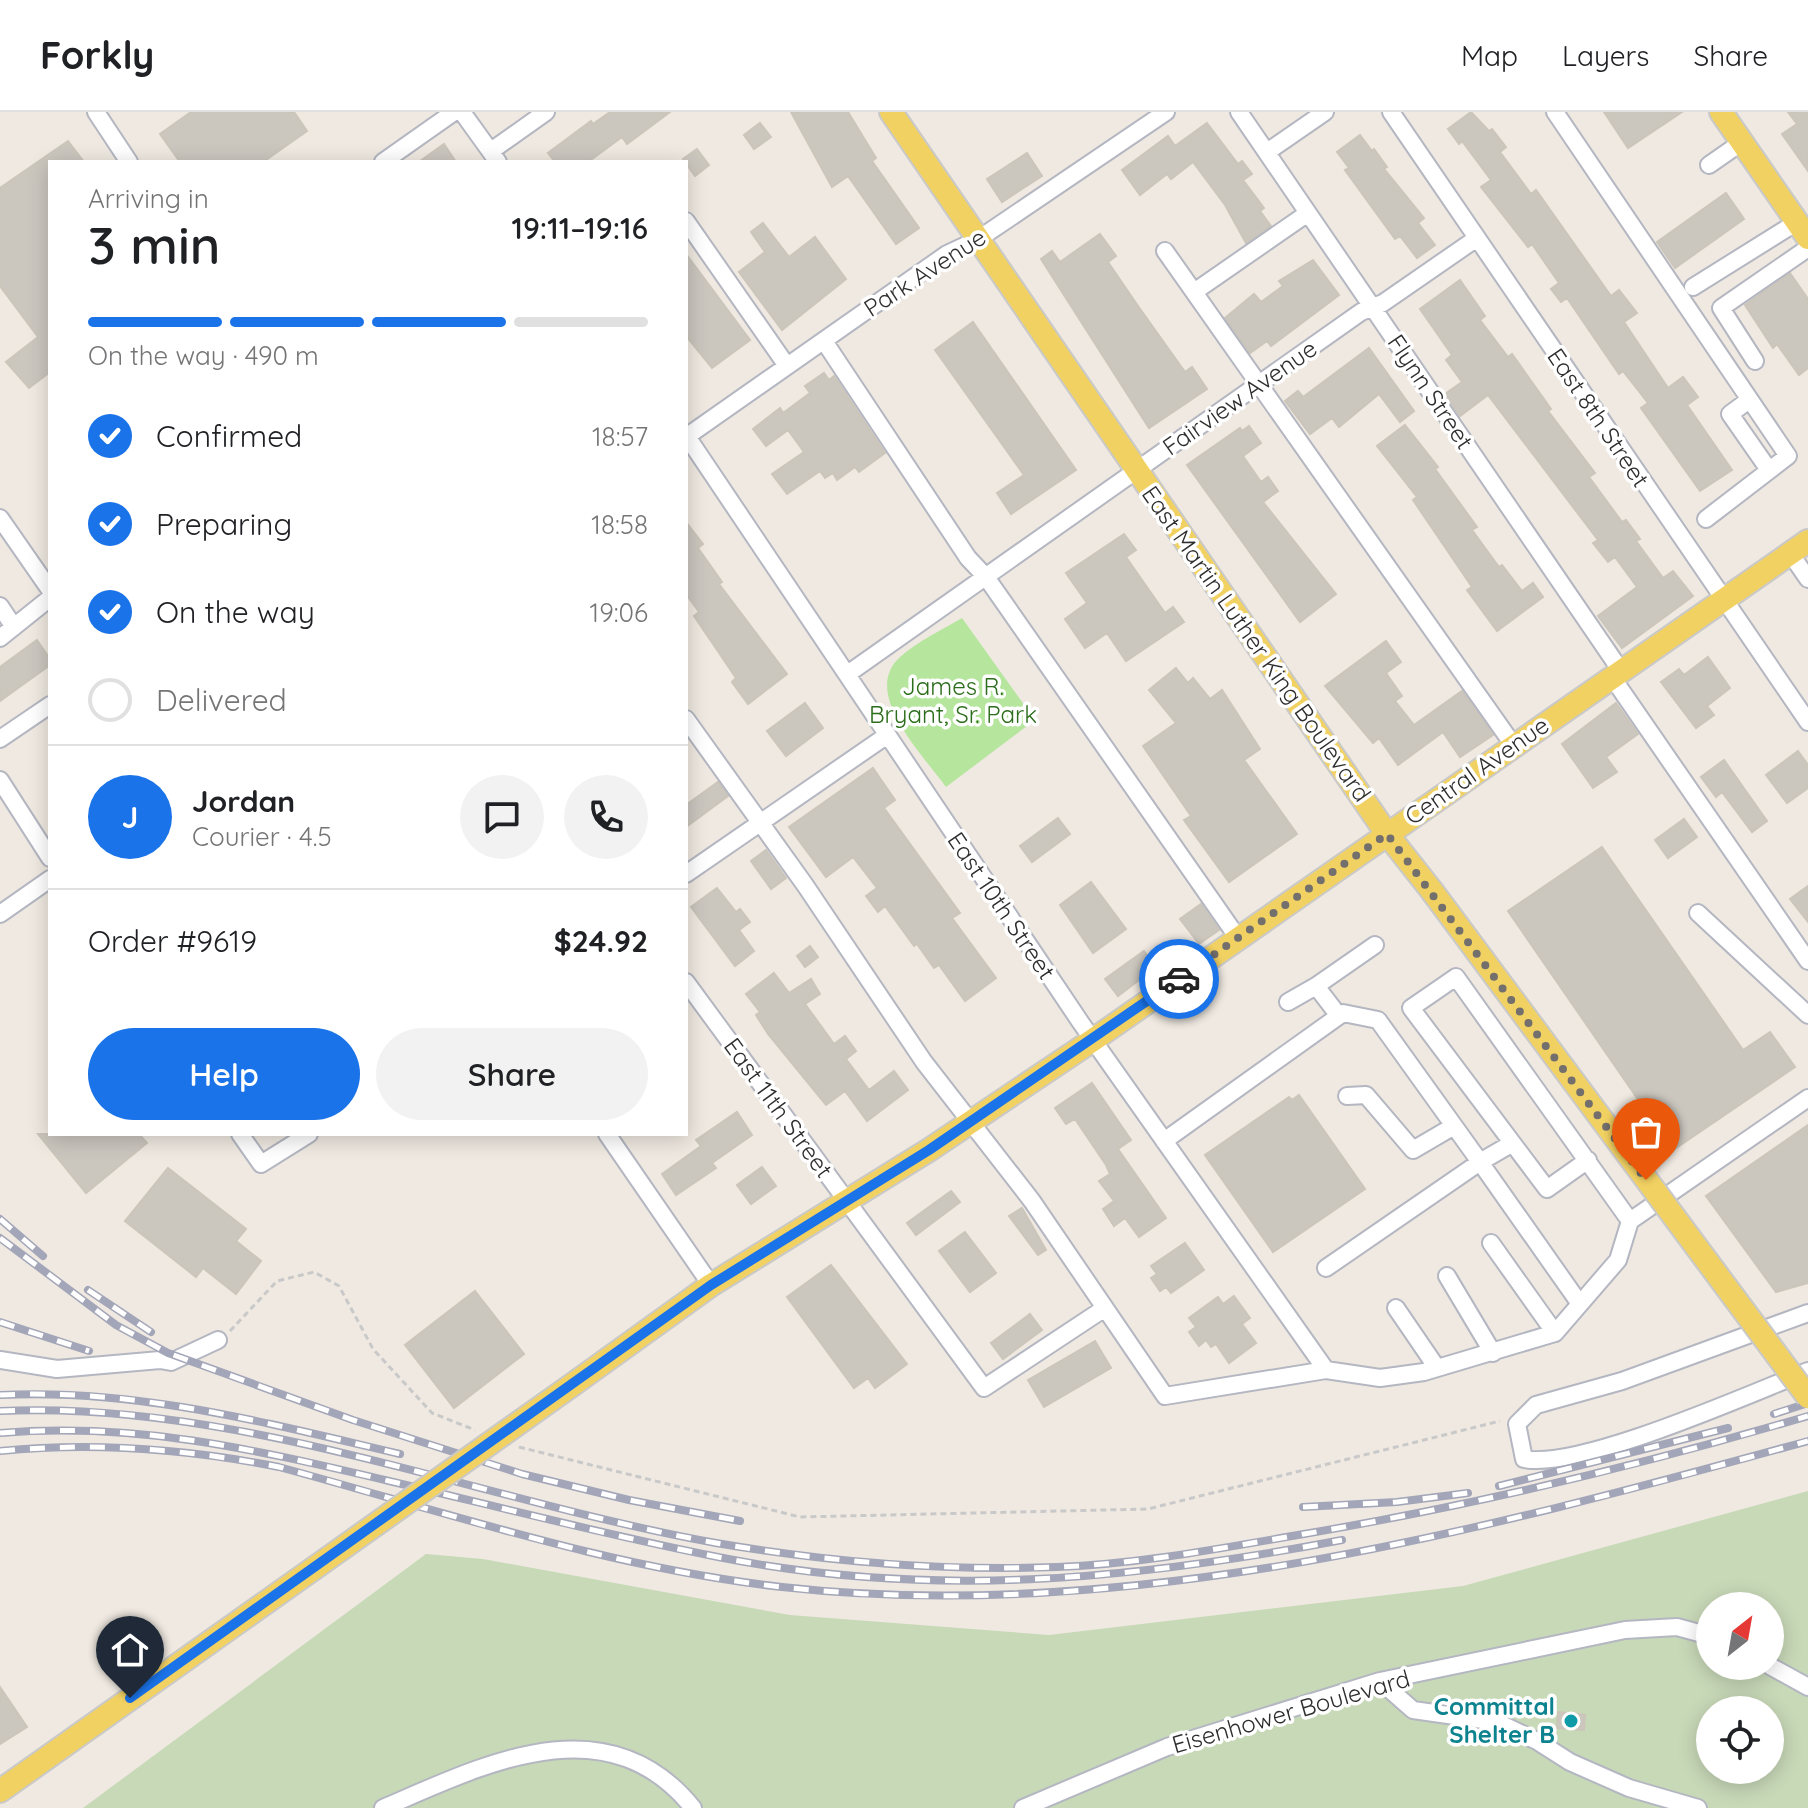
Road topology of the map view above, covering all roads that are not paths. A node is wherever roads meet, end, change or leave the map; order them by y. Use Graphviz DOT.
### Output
graph roads {
  1 [pos="96,112"];
  2 [pos="454,112"];
  3 [pos="462,112"];
  4 [pos="546,112"];
  5 [pos="891,112"];
  6 [pos="1166,112"];
  7 [pos="1239,112"];
  8 [pos="1325,112"];
  9 [pos="1391,112"];
  10 [pos="1555,112"];
  11 [pos="1721,112"];
  12 [pos="1742,142"];
  13 [pos="1267,152"];
  14 [pos="494,157"];
  15 [pos="128,160"];
  16 [pos="386,160"];
  17 [pos="1709,165"];
  18 [pos="1308,213"];
  19 [pos="688,224"];
  20 [pos="1802,230"];
  21 [pos="1477,238"];
  22 [pos="977,240"];
  23 [pos="1808,248"];
  24 [pos="1165,251"];
  25 [pos="1693,287"];
  26 [pos="1194,292"];
  27 [pos="1372,307"];
  28 [pos="824,341"];
  29 [pos="1755,361"];
  30 [pos="787,366"];
  31 [pos="1259,384"];
  32 [pos="1749,400"];
  33 [pos="688,435"];
  34 [pos="688,439"];
  35 [pos="1769,470"];
  36 [pos="1136,472"];
  37 [pos="0,518"];
  38 [pos="1706,519"];
  39 [pos="1799,547"];
  40 [pos="986,577"];
  41 [pos="1808,579"];
  42 [pos="48,587"];
  43 [pos="48,600"];
  44 [pos="1722,601"];
  45 [pos="0,606"];
  46 [pos="7,633"];
  47 [pos="849,673"];
  48 [pos="1617,674"];
  49 [pos="48,706"];
  50 [pos="688,722"];
  51 [pos="1808,722"];
  52 [pos="886,736"];
  53 [pos="0,739"];
  54 [pos="1514,746"];
  55 [pos="0,780"];
  56 [pos="760,823"];
  57 [pos="1387,834"];
  58 [pos="48,855"];
  59 [pos="688,873"];
  60 [pos="48,880"];
  61 [pos="1698,913"];
  62 [pos="0,914"];
  63 [pos="1238,938"];
  64 [pos="1375,945"];
  65 [pos="1808,961"];
  66 [pos="688,985"];
  67 [pos="1316,986"];
  68 [pos="1288,1002"];
  69 [pos="1808,1015"];
  70 [pos="1339,1016"];
  71 [pos="1093,1040"];
  72 [pos="1347,1096"];
  73 [pos="1808,1098"];
  74 [pos="970,1122"];
  75 [pos="1454,1126"];
  76 [pos="241,1136"];
  77 [pos="306,1136"];
  78 [pos="608,1136"];
  79 [pos="1164,1141"];
  80 [pos="1511,1144"];
  81 [pos="1588,1160"];
  82 [pos="1480,1162"];
  83 [pos="846,1201"];
  84 [pos="1630,1221"];
  85 [pos="1491,1243"];
  86 [pos="1326,1268"];
  87 [pos="1447,1276"];
  88 [pos="711,1285"];
  89 [pos="1580,1304"];
  90 [pos="1105,1308"];
  91 [pos="1396,1308"];
  92 [pos="1808,1313"];
  93 [pos="1555,1333"];
  94 [pos="218,1340"];
  95 [pos="1493,1353"];
  96 [pos="0,1360"];
  97 [pos="1437,1368"];
  98 [pos="1326,1370"];
  99 [pos="1808,1371"];
  100 [pos="1808,1397"];
  101 [pos="1696,1632"];
  102 [pos="1784,1674"];
  103 [pos="1380,1681"];
  104 [pos="1808,1687"];
  105 [pos="0,1791"];
  106 [pos="383,1808"];
  107 [pos="693,1808"];
  108 [pos="1023,1808"];
  109 [pos="1698,1808"];
  1 -- 15 [label="street"];
  2 -- 16 [label="street"];
  3 -- 14 [label="street"];
  4 -- 14 [label="street"];
  5 -- 22 [label="main road, East Martin Luther King Boulevard"];
  6 -- 22 [label="street, Park Avenue"];
  7 -- 13 [label="street, Flynn Street"];
  8 -- 13 [label="street"];
  9 -- 21 [label="street, East 8th Street"];
  10 -- 32 [label="street"];
  11 -- 12 [label="main road"];
  12 -- 17 [label="street"];
  12 -- 20 [label="main road"];
  13 -- 18 [label="street, Flynn Street"];
  18 -- 26 [label="street"];
  18 -- 27 [label="street, Flynn Street"];
  19 -- 30 [label="street"];
  20 -- 25 [label="street"];
  21 -- 27 [label="street, Fairview Avenue"];
  21 -- 44 [label="street, East 8th Street"];
  22 -- 28 [label="street, Park Avenue"];
  22 -- 36 [label="main road, East Martin Luther King Boulevard"];
  23 -- 29 [label="street"];
  24 -- 26 [label="street"];
  26 -- 31 [label="street"];
  27 -- 31 [label="street, Fairview Avenue"];
  27 -- 48 [label="street, Flynn Street"];
  28 -- 30 [label="street, Park Avenue"];
  28 -- 40 [label="street"];
  30 -- 33 [label="street, Park Avenue"];
  31 -- 36 [label="street, Fairview Avenue"];
  31 -- 54 [label="street"];
  32 -- 35 [label="street"];
  32 -- 35 [label="street"];
  34 -- 47 [label="street, East 10th Street"];
  35 -- 38 [label="street"];
  36 -- 40 [label="street, Fairview Avenue"];
  36 -- 57 [label="main road, East Martin Luther King Boulevard"];
  37 -- 42 [label="street"];
  39 -- 41 [label="street"];
  39 -- 44 [label="main road, Central Avenue"];
  40 -- 47 [label="street, Fairview Avenue"];
  40 -- 63 [label="street"];
  43 -- 46 [label="street"];
  44 -- 48 [label="main road, Central Avenue"];
  44 -- 51 [label="street, East 8th Street"];
  45 -- 46 [label="street"];
  47 -- 52 [label="street, East 10th Street"];
  48 -- 54 [label="main road, Central Avenue"];
  48 -- 65 [label="street, Flynn Street"];
  49 -- 53 [label="street"];
  50 -- 56 [label="street"];
  52 -- 56 [label="street"];
  52 -- 71 [label="street, East 10th Street"];
  54 -- 57 [label="main road, Central Avenue"];
  55 -- 58 [label="street"];
  56 -- 59 [label="street"];
  56 -- 74 [label="street"];
  57 -- 63 [label="main road, Central Avenue"];
  57 -- 100 [label="main road, East Martin Luther King Boulevard, bridge"];
  60 -- 62 [label="street"];
  61 -- 69 [label="street"];
  63 -- 71 [label="main road, Central Avenue"];
  64 -- 67 [label="street"];
  66 -- 83 [label="street, East 11th Street"];
  67 -- 68 [label="street"];
  67 -- 70 [label="street"];
  70 -- 75 [label="street"];
  70 -- 79 [label="street"];
  71 -- 74 [label="main road, Central Avenue"];
  71 -- 79 [label="street, East 10th Street"];
  72 -- 75 [label="street"];
  73 -- 84 [label="street"];
  74 -- 83 [label="main road, Central Avenue"];
  74 -- 90 [label="street"];
  75 -- 82 [label="street"];
  76 -- 77 [label="street"];
  78 -- 88 [label="street"];
  79 -- 98 [label="street, East 10th Street"];
  80 -- 81 [label="street"];
  80 -- 81 [label="street"];
  80 -- 82 [label="street"];
  81 -- 84 [label="street"];
  82 -- 86 [label="street"];
  82 -- 89 [label="street"];
  83 -- 88 [label="main road, Central Avenue"];
  83 -- 90 [label="street, East 11th Street"];
  84 -- 89 [label="street"];
  85 -- 93 [label="street"];
  87 -- 95 [label="street"];
  88 -- 105 [label="main road, Central Avenue, bridge"];
  89 -- 93 [label="street"];
  90 -- 98 [label="street"];
  91 -- 97 [label="street"];
  92 -- 99 [label="street"];
  93 -- 95 [label="street"];
  94 -- 96 [label="street"];
  95 -- 97 [label="street"];
  97 -- 98 [label="street"];
  101 -- 103 [label="street, Eisenhower Boulevard"];
  102 -- 104 [label="street"];
  103 -- 108 [label="street, Eisenhower Boulevard"];
  103 -- 109 [label="street"];
  106 -- 107 [label="street"];
}
